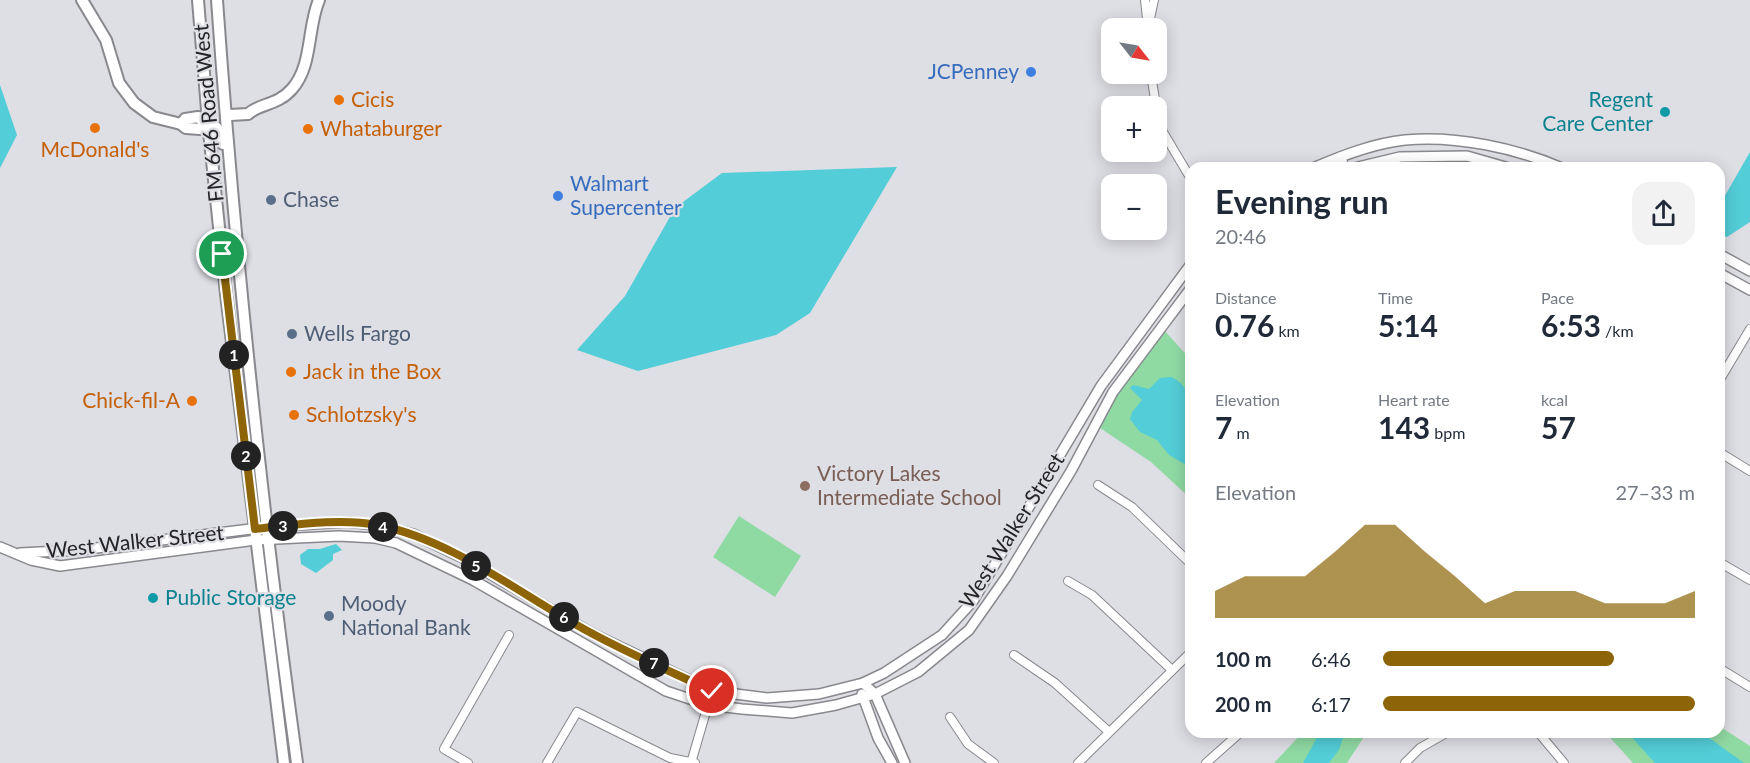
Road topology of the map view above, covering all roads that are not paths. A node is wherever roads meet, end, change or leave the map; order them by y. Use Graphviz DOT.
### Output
graph roads {
  1 [pos="82,0"];
  2 [pos="198,0"];
  3 [pos="217,0"];
  4 [pos="319,0"];
  5 [pos="1145,0"];
  6 [pos="1154,0"];
  7 [pos="1147,18"];
  8 [pos="1150,18"];
  9 [pos="204,78"];
  10 [pos="225,113"];
  11 [pos="206,122"];
  12 [pos="1167,139"];
  13 [pos="228,153"];
  14 [pos="1341,156"];
  15 [pos="1327,162"];
  16 [pos="1343,162"];
  17 [pos="1379,162"];
  18 [pos="1488,162"];
  19 [pos="1542,162"];
  20 [pos="1185,169"];
  21 [pos="1725,257"];
  22 [pos="1750,271"];
  23 [pos="1185,272"];
  24 [pos="1725,276"];
  25 [pos="1750,290"];
  26 [pos="1185,296"];
  27 [pos="1750,329"];
  28 [pos="1725,371"];
  29 [pos="1725,456"];
  30 [pos="1750,471"];
  31 [pos="1098,485"];
  32 [pos="268,533"];
  33 [pos="256,534"];
  34 [pos="0,547"];
  35 [pos="12,552"];
  36 [pos="1185,558"];
  37 [pos="1725,565"];
  38 [pos="1750,580"];
  39 [pos="1068,581"];
  40 [pos="509,635"];
  41 [pos="1014,655"];
  42 [pos="1185,658"];
  43 [pos="1172,670"];
  44 [pos="1725,672"];
  45 [pos="863,683"];
  46 [pos="1750,687"];
  47 [pos="712,691"];
  48 [pos="875,694"];
  49 [pos="862,698"];
  50 [pos="708,705"];
  51 [pos="950,717"];
  52 [pos="1108,731"];
  53 [pos="1234,738"];
  54 [pos="1438,738"];
  55 [pos="1543,738"];
  56 [pos="284,763"];
  57 [pos="297,763"];
  58 [pos="468,763"];
  59 [pos="547,763"];
  60 [pos="693,763"];
  61 [pos="892,763"];
  62 [pos="905,763"];
  63 [pos="994,763"];
  64 [pos="1078,763"];
  65 [pos="1206,763"];
  66 [pos="1405,763"];
  67 [pos="1564,763"];
  1 -- 11 [label="main road"];
  2 -- 9 [label="main road, FM 646 Road West"];
  3 -- 10 [label="main road, FM 646 Road West"];
  4 -- 10 [label="main road"];
  5 -- 7 [label="street"];
  6 -- 8 [label="street"];
  9 -- 10 [label="main road"];
  9 -- 11 [label="main road, FM 646 Road West"];
  10 -- 13 [label="main road, FM 646 Road West"];
  11 -- 13 [label="main road"];
  11 -- 33 [label="main road, FM 646 Road West"];
  12 -- 20 [label="street"];
  13 -- 32 [label="main road, FM 646 Road West"];
  14 -- 15 [label="street"];
  14 -- 16 [label="street"];
  14 -- 19 [label="street"];
  17 -- 18 [label="street"];
  21 -- 22 [label="street"];
  23 -- 45 [label="street, West Walker Street"];
  24 -- 25 [label="street"];
  26 -- 48 [label="street, West Walker Street"];
  27 -- 28 [label="street"];
  29 -- 30 [label="street"];
  31 -- 36 [label="street"];
  32 -- 33 [label="street, West Walker Street"];
  32 -- 47 [label="street, West Walker Street"];
  32 -- 50 [label="street, West Walker Street"];
  32 -- 57 [label="main road, FM 646 Road West"];
  33 -- 35 [label="street, West Walker Street"];
  33 -- 35 [label="street, West Walker Street"];
  33 -- 56 [label="main road, FM 646 Road West"];
  34 -- 35 [label="street, West Walker Street"];
  37 -- 38 [label="street"];
  39 -- 43 [label="street"];
  40 -- 58 [label="street"];
  41 -- 52 [label="street"];
  42 -- 43 [label="street"];
  43 -- 52 [label="street"];
  44 -- 46 [label="street"];
  45 -- 47 [label="street, West Walker Street"];
  45 -- 48 [label="street"];
  45 -- 49 [label="street"];
  47 -- 50 [label="street"];
  48 -- 49 [label="street, West Walker Street"];
  48 -- 62 [label="street"];
  49 -- 50 [label="street, West Walker Street"];
  49 -- 61 [label="street"];
  50 -- 60 [label="street"];
  51 -- 63 [label="street"];
  52 -- 64 [label="street"];
  53 -- 65 [label="street"];
  54 -- 66 [label="street"];
  55 -- 67 [label="street"];
  59 -- 60 [label="street"];
}
